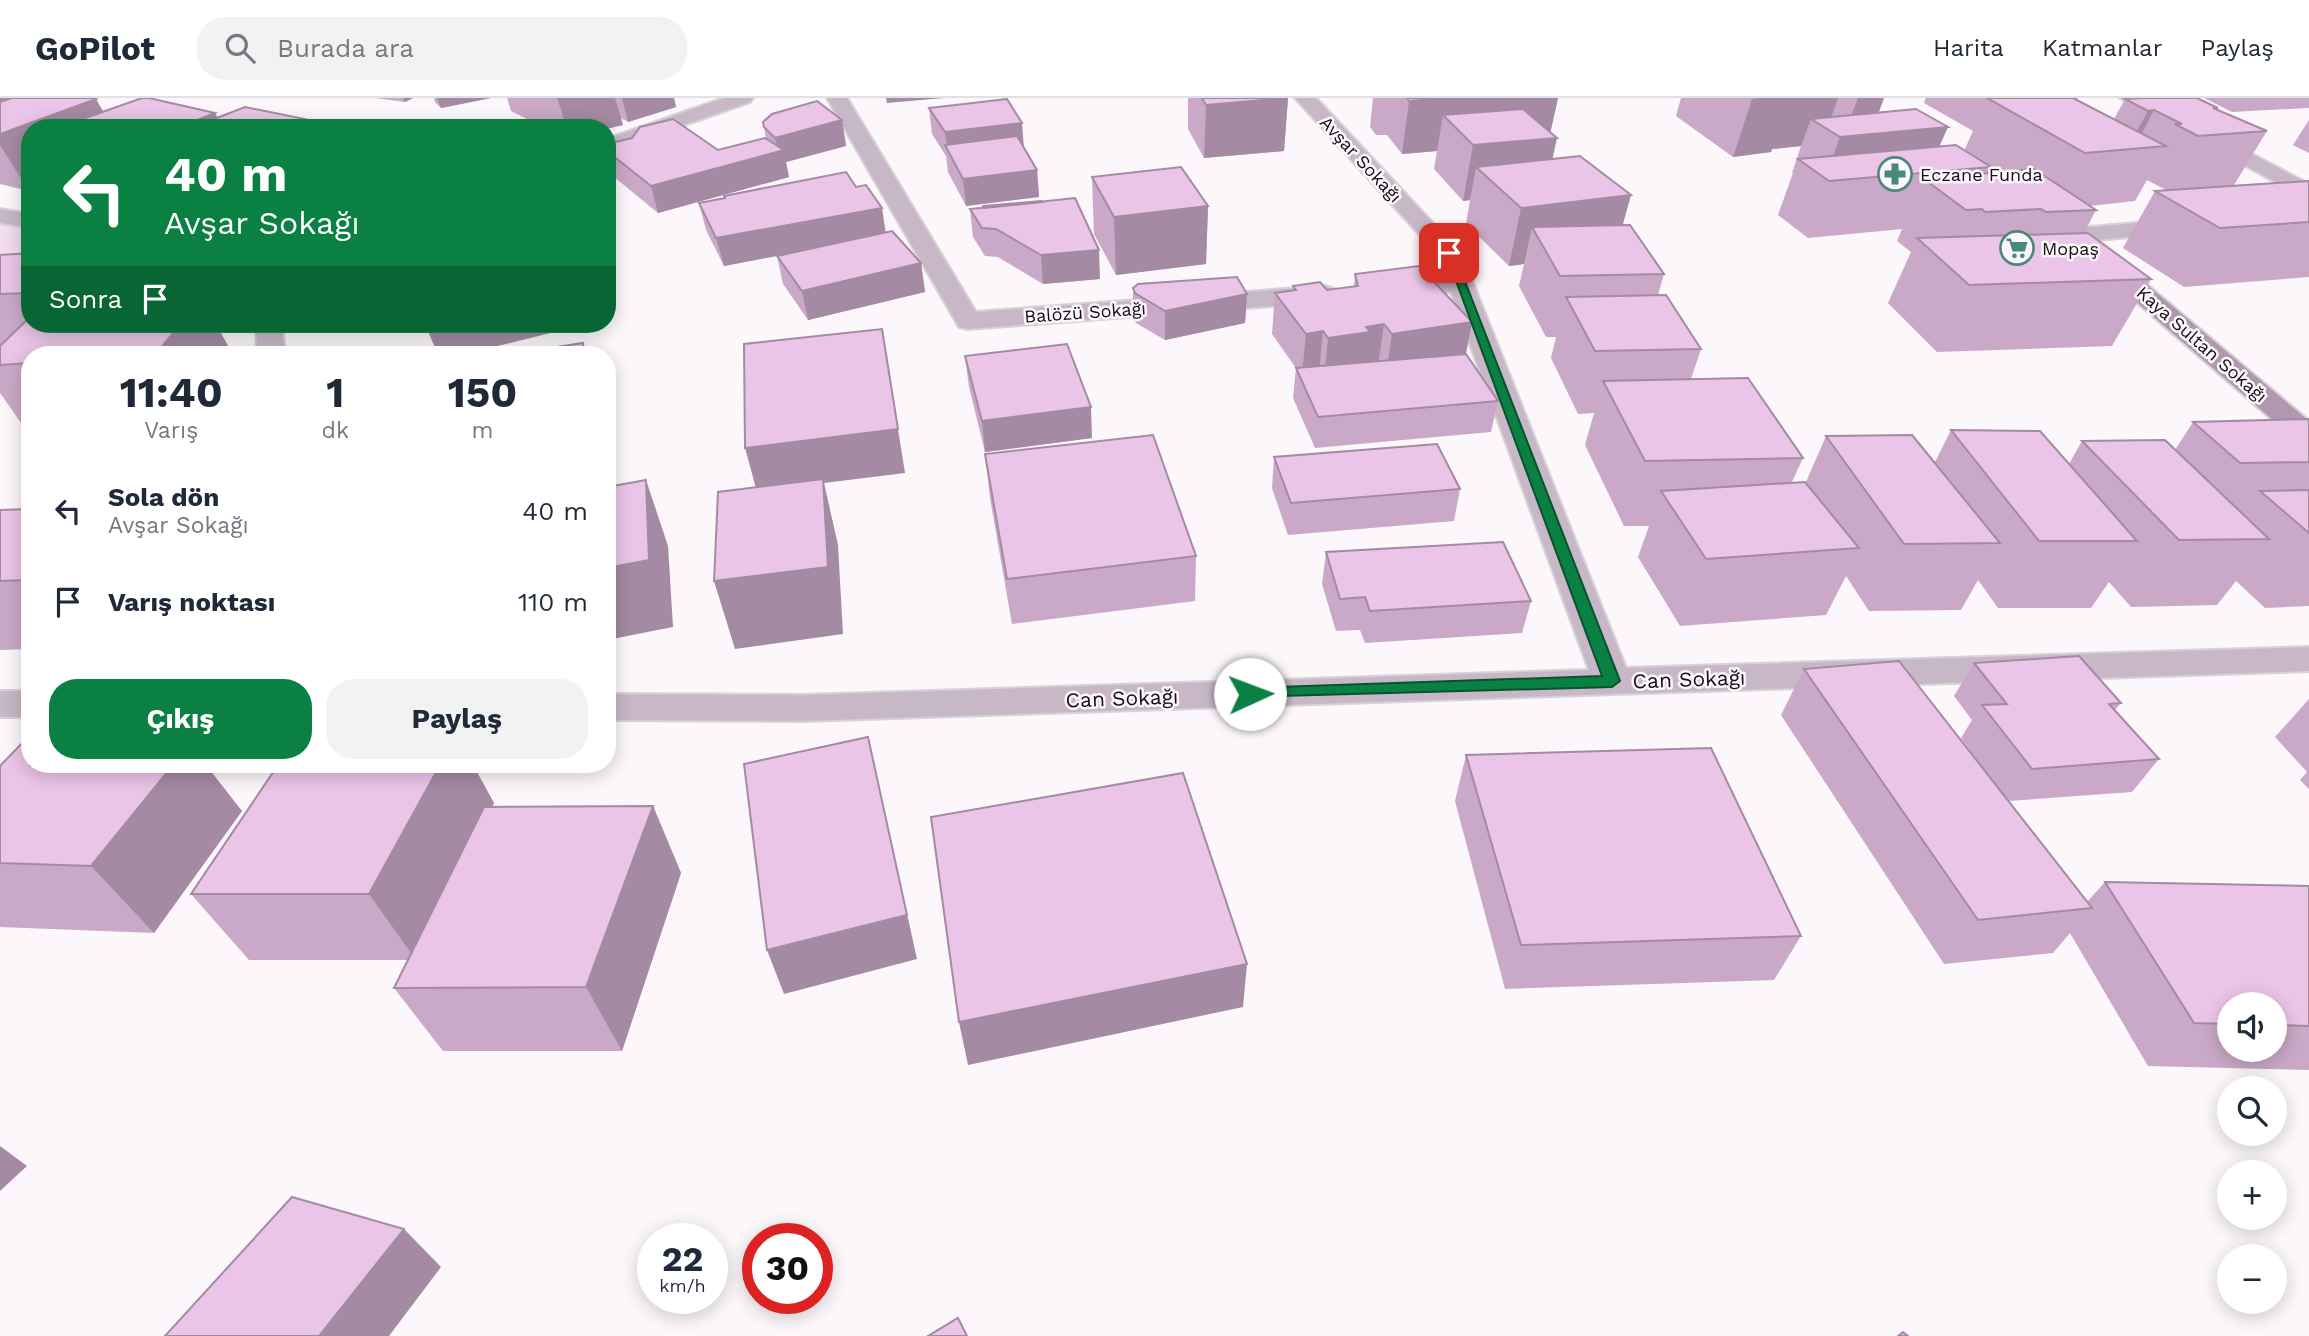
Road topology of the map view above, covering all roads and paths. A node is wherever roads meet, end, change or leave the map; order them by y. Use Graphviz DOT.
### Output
graph roads {
  1 [pos="743,98"];
  2 [pos="837,98"];
  3 [pos="1305,98"];
  4 [pos="2130,98"];
  5 [pos="616,143"];
  6 [pos="2309,193"];
  7 [pos="0,216"];
  8 [pos="21,220"];
  9 [pos="2043,221"];
  10 [pos="2203,224"];
  11 [pos="2067,236"];
  12 [pos="1461,284"];
  13 [pos="2309,436"];
  14 [pos="2309,659"];
  15 [pos="1612,681"];
  16 [pos="0,704"];
  17 [pos="21,704"];
  18 [pos="616,707"];
  1 -- 5 [label="street"];
  2 -- 12 [label="street, Balözü Sokağı"];
  3 -- 12 [label="street, Avşar Sokağı"];
  4 -- 6 [label="street"];
  7 -- 8 [label="street"];
  9 -- 11 [label="street, Kaya Sultan Sokağı"];
  10 -- 11 [label="street"];
  11 -- 13 [label="street, Kaya Sultan Sokağı"];
  12 -- 15 [label="street, Avşar Sokağı"];
  14 -- 15 [label="street, Can Sokağı"];
  15 -- 18 [label="street, Can Sokağı"];
  16 -- 17 [label="street"];
}
